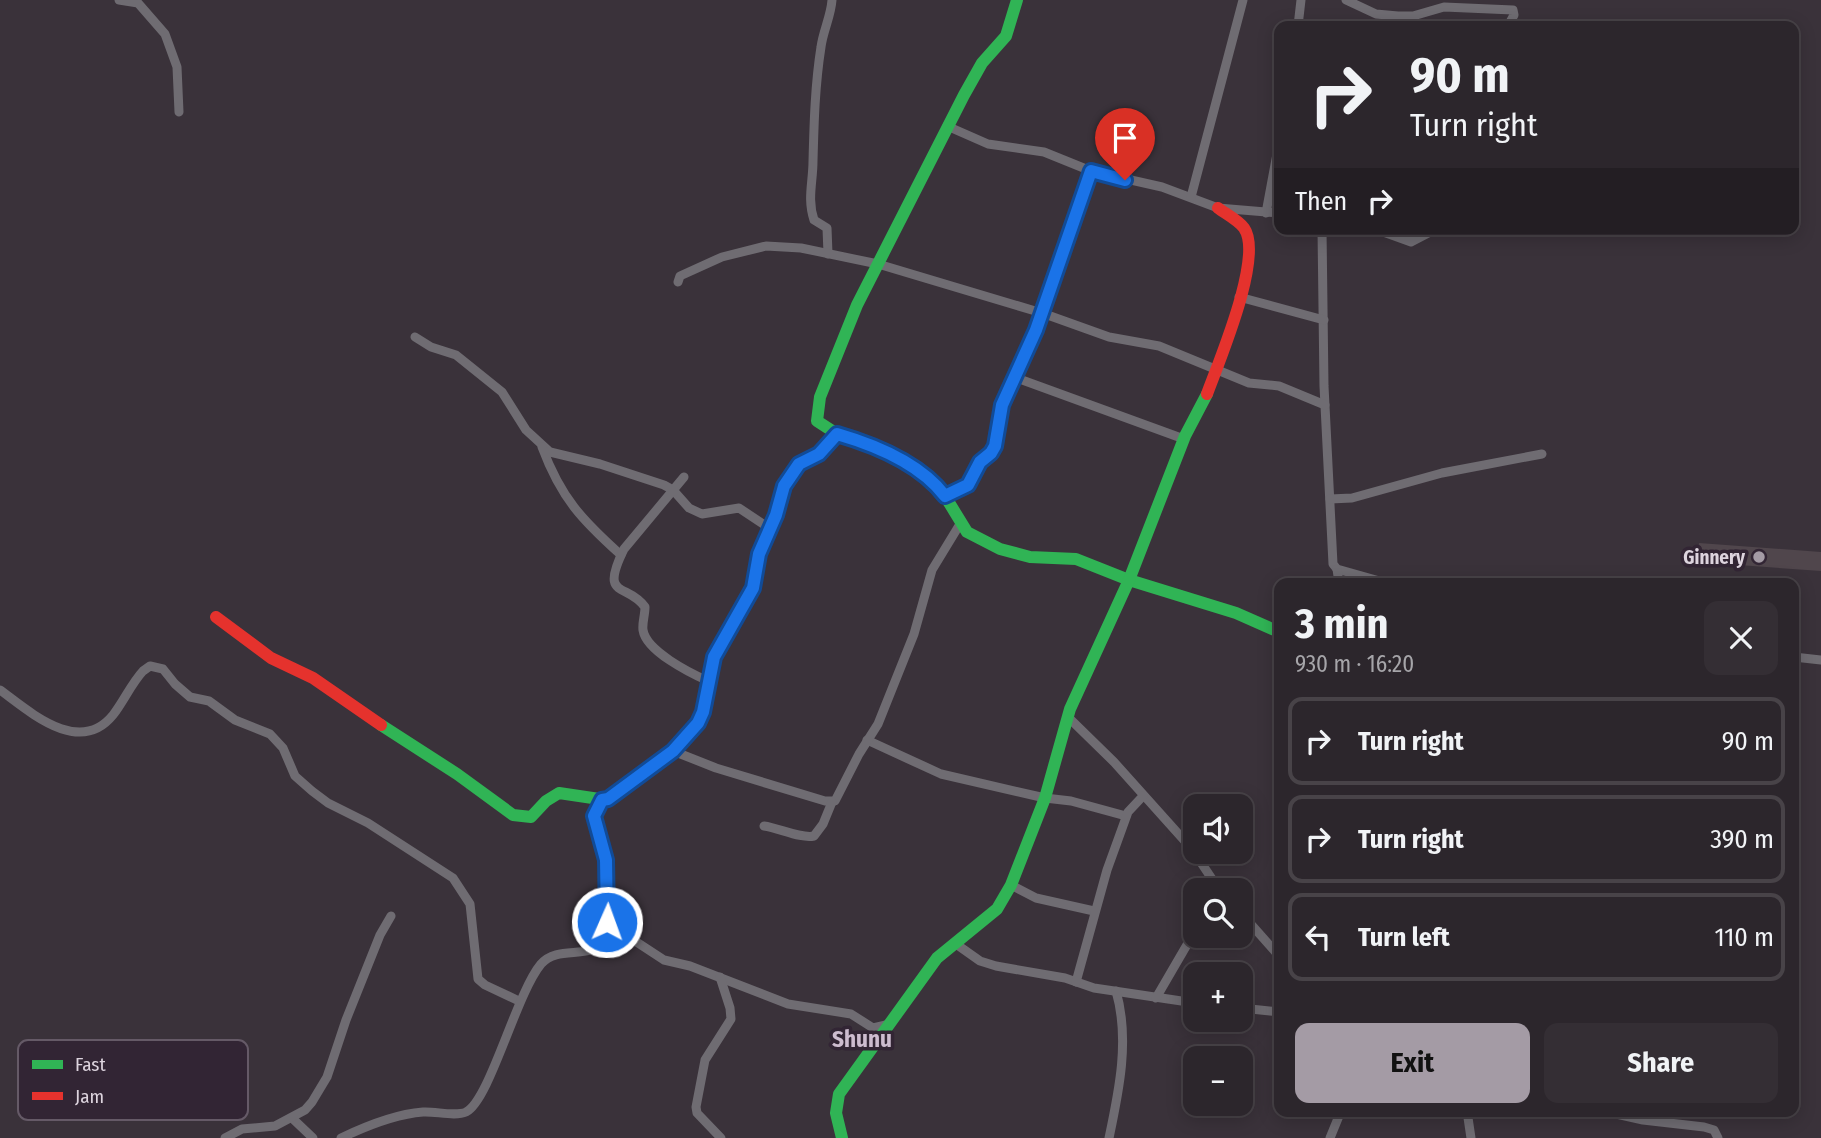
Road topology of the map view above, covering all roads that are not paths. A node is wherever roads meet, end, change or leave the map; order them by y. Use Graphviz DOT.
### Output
graph roads {
  1 [pos="118,0"];
  2 [pos="832,0"];
  3 [pos="1017,0"];
  4 [pos="1243,0"];
  5 [pos="1301,0"];
  6 [pos="1346,0"];
  7 [pos="139,2"];
  8 [pos="1299,21"];
  9 [pos="1511,21"];
  10 [pos="179,112"];
  11 [pos="947,126"];
  12 [pos="1274,170"];
  13 [pos="1091,171"];
  14 [pos="1191,197"];
  15 [pos="1218,208"];
  16 [pos="1246,211"];
  17 [pos="1266,212"];
  18 [pos="1274,213"];
  19 [pos="1243,226"];
  20 [pos="1322,235"];
  21 [pos="1392,235"];
  22 [pos="1424,235"];
  23 [pos="828,254"];
  24 [pos="877,264"];
  25 [pos="678,282"];
  26 [pos="1239,297"];
  27 [pos="1042,313"];
  28 [pos="1324,320"];
  29 [pos="415,337"];
  30 [pos="1213,369"];
  31 [pos="1014,377"];
  32 [pos="1325,405"];
  33 [pos="837,434"];
  34 [pos="1184,439"];
  35 [pos="541,445"];
  36 [pos="1542,454"];
  37 [pos="684,477"];
  38 [pos="673,490"];
  39 [pos="945,496"];
  40 [pos="1330,499"];
  41 [pos="960,524"];
  42 [pos="769,528"];
  43 [pos="621,555"];
  44 [pos="1337,569"];
  45 [pos="1338,578"];
  46 [pos="1367,578"];
  47 [pos="1129,580"];
  48 [pos="216,617"];
  49 [pos="1274,630"];
  50 [pos="1799,658"];
  51 [pos="1821,660"];
  52 [pos="708,681"];
  53 [pos="0,690"];
  54 [pos="1068,717"];
  55 [pos="867,740"];
  56 [pos="673,751"];
  57 [pos="1143,796"];
  58 [pos="1045,798"];
  59 [pos="602,800"];
  60 [pos="832,802"];
  61 [pos="1126,816"];
  62 [pos="764,826"];
  63 [pos="1211,878"];
  64 [pos="1011,885"];
  65 [pos="1094,911"];
  66 [pos="391,916"];
  67 [pos="1253,927"];
  68 [pos="605,940"];
  69 [pos="956,944"];
  70 [pos="1185,948"];
  71 [pos="1274,951"];
  72 [pos="720,977"];
  73 [pos="1076,982"];
  74 [pos="1116,992"];
  75 [pos="1156,998"];
  76 [pos="519,1001"];
  77 [pos="1183,1001"];
  78 [pos="1253,1009"];
  79 [pos="1274,1011"];
  80 [pos="886,1025"];
  81 [pos="1339,1117"];
  82 [pos="1468,1117"];
  83 [pos="1630,1117"];
  84 [pos="292,1118"];
  85 [pos="226,1138"];
  86 [pos="313,1138"];
  87 [pos="341,1138"];
  88 [pos="721,1138"];
  89 [pos="842,1138"];
  90 [pos="1109,1138"];
  91 [pos="1330,1138"];
  92 [pos="1471,1138"];
  93 [pos="1718,1138"];
  1 -- 7 [label="street"];
  2 -- 23 [label="street"];
  3 -- 11 [label="street"];
  4 -- 14 [label="street"];
  5 -- 8 [label="street"];
  6 -- 9 [label="street"];
  7 -- 10 [label="street"];
  11 -- 13 [label="street"];
  11 -- 24 [label="street"];
  12 -- 17 [label="street"];
  13 -- 14 [label="street"];
  13 -- 27 [label="street"];
  14 -- 15 [label="street"];
  15 -- 16 [label="street"];
  15 -- 19 [label="street"];
  16 -- 17 [label="street"];
  16 -- 19 [label="street"];
  17 -- 18 [label="street"];
  19 -- 26 [label="street"];
  20 -- 28 [label="street"];
  21 -- 22 [label="street"];
  23 -- 24 [label="street"];
  23 -- 25 [label="street"];
  24 -- 27 [label="street"];
  24 -- 33 [label="street"];
  26 -- 28 [label="street"];
  26 -- 30 [label="street"];
  27 -- 30 [label="street"];
  27 -- 31 [label="street"];
  28 -- 32 [label="street"];
  29 -- 35 [label="street"];
  30 -- 32 [label="street"];
  30 -- 34 [label="street"];
  31 -- 34 [label="street"];
  31 -- 39 [label="street"];
  32 -- 40 [label="street"];
  33 -- 39 [label="street"];
  33 -- 42 [label="street"];
  34 -- 47 [label="street"];
  35 -- 38 [label="street"];
  35 -- 43 [label="street"];
  36 -- 40 [label="street"];
  37 -- 38 [label="street"];
  38 -- 42 [label="street"];
  38 -- 43 [label="street"];
  39 -- 41 [label="street"];
  40 -- 44 [label="street"];
  41 -- 47 [label="street"];
  41 -- 55 [label="street"];
  42 -- 52 [label="street"];
  43 -- 52 [label="street"];
  44 -- 45 [label="street"];
  44 -- 46 [label="street"];
  47 -- 49 [label="street"];
  47 -- 54 [label="street"];
  48 -- 59 [label="street"];
  50 -- 51 [label="street"];
  52 -- 56 [label="street"];
  53 -- 76 [label="street"];
  54 -- 57 [label="street"];
  54 -- 58 [label="street"];
  55 -- 58 [label="street"];
  55 -- 60 [label="street"];
  56 -- 59 [label="street"];
  56 -- 60 [label="street"];
  57 -- 61 [label="street"];
  57 -- 63 [label="street"];
  58 -- 61 [label="street"];
  58 -- 64 [label="street"];
  59 -- 68 [label="street"];
  60 -- 62 [label="street"];
  61 -- 65 [label="street"];
  64 -- 65 [label="street"];
  64 -- 69 [label="street"];
  65 -- 73 [label="street"];
  66 -- 84 [label="street"];
  67 -- 71 [label="street"];
  68 -- 72 [label="street"];
  68 -- 76 [label="street"];
  69 -- 73 [label="street"];
  69 -- 80 [label="street"];
  70 -- 75 [label="street"];
  72 -- 80 [label="street"];
  72 -- 88 [label="street"];
  73 -- 74 [label="street"];
  74 -- 75 [label="street"];
  74 -- 90 [label="street"];
  75 -- 77 [label="street"];
  76 -- 87 [label="street"];
  78 -- 79 [label="street"];
  80 -- 89 [label="street"];
  81 -- 91 [label="street"];
  82 -- 92 [label="street"];
  83 -- 93 [label="street"];
  84 -- 85 [label="street"];
  84 -- 86 [label="street"];
}
